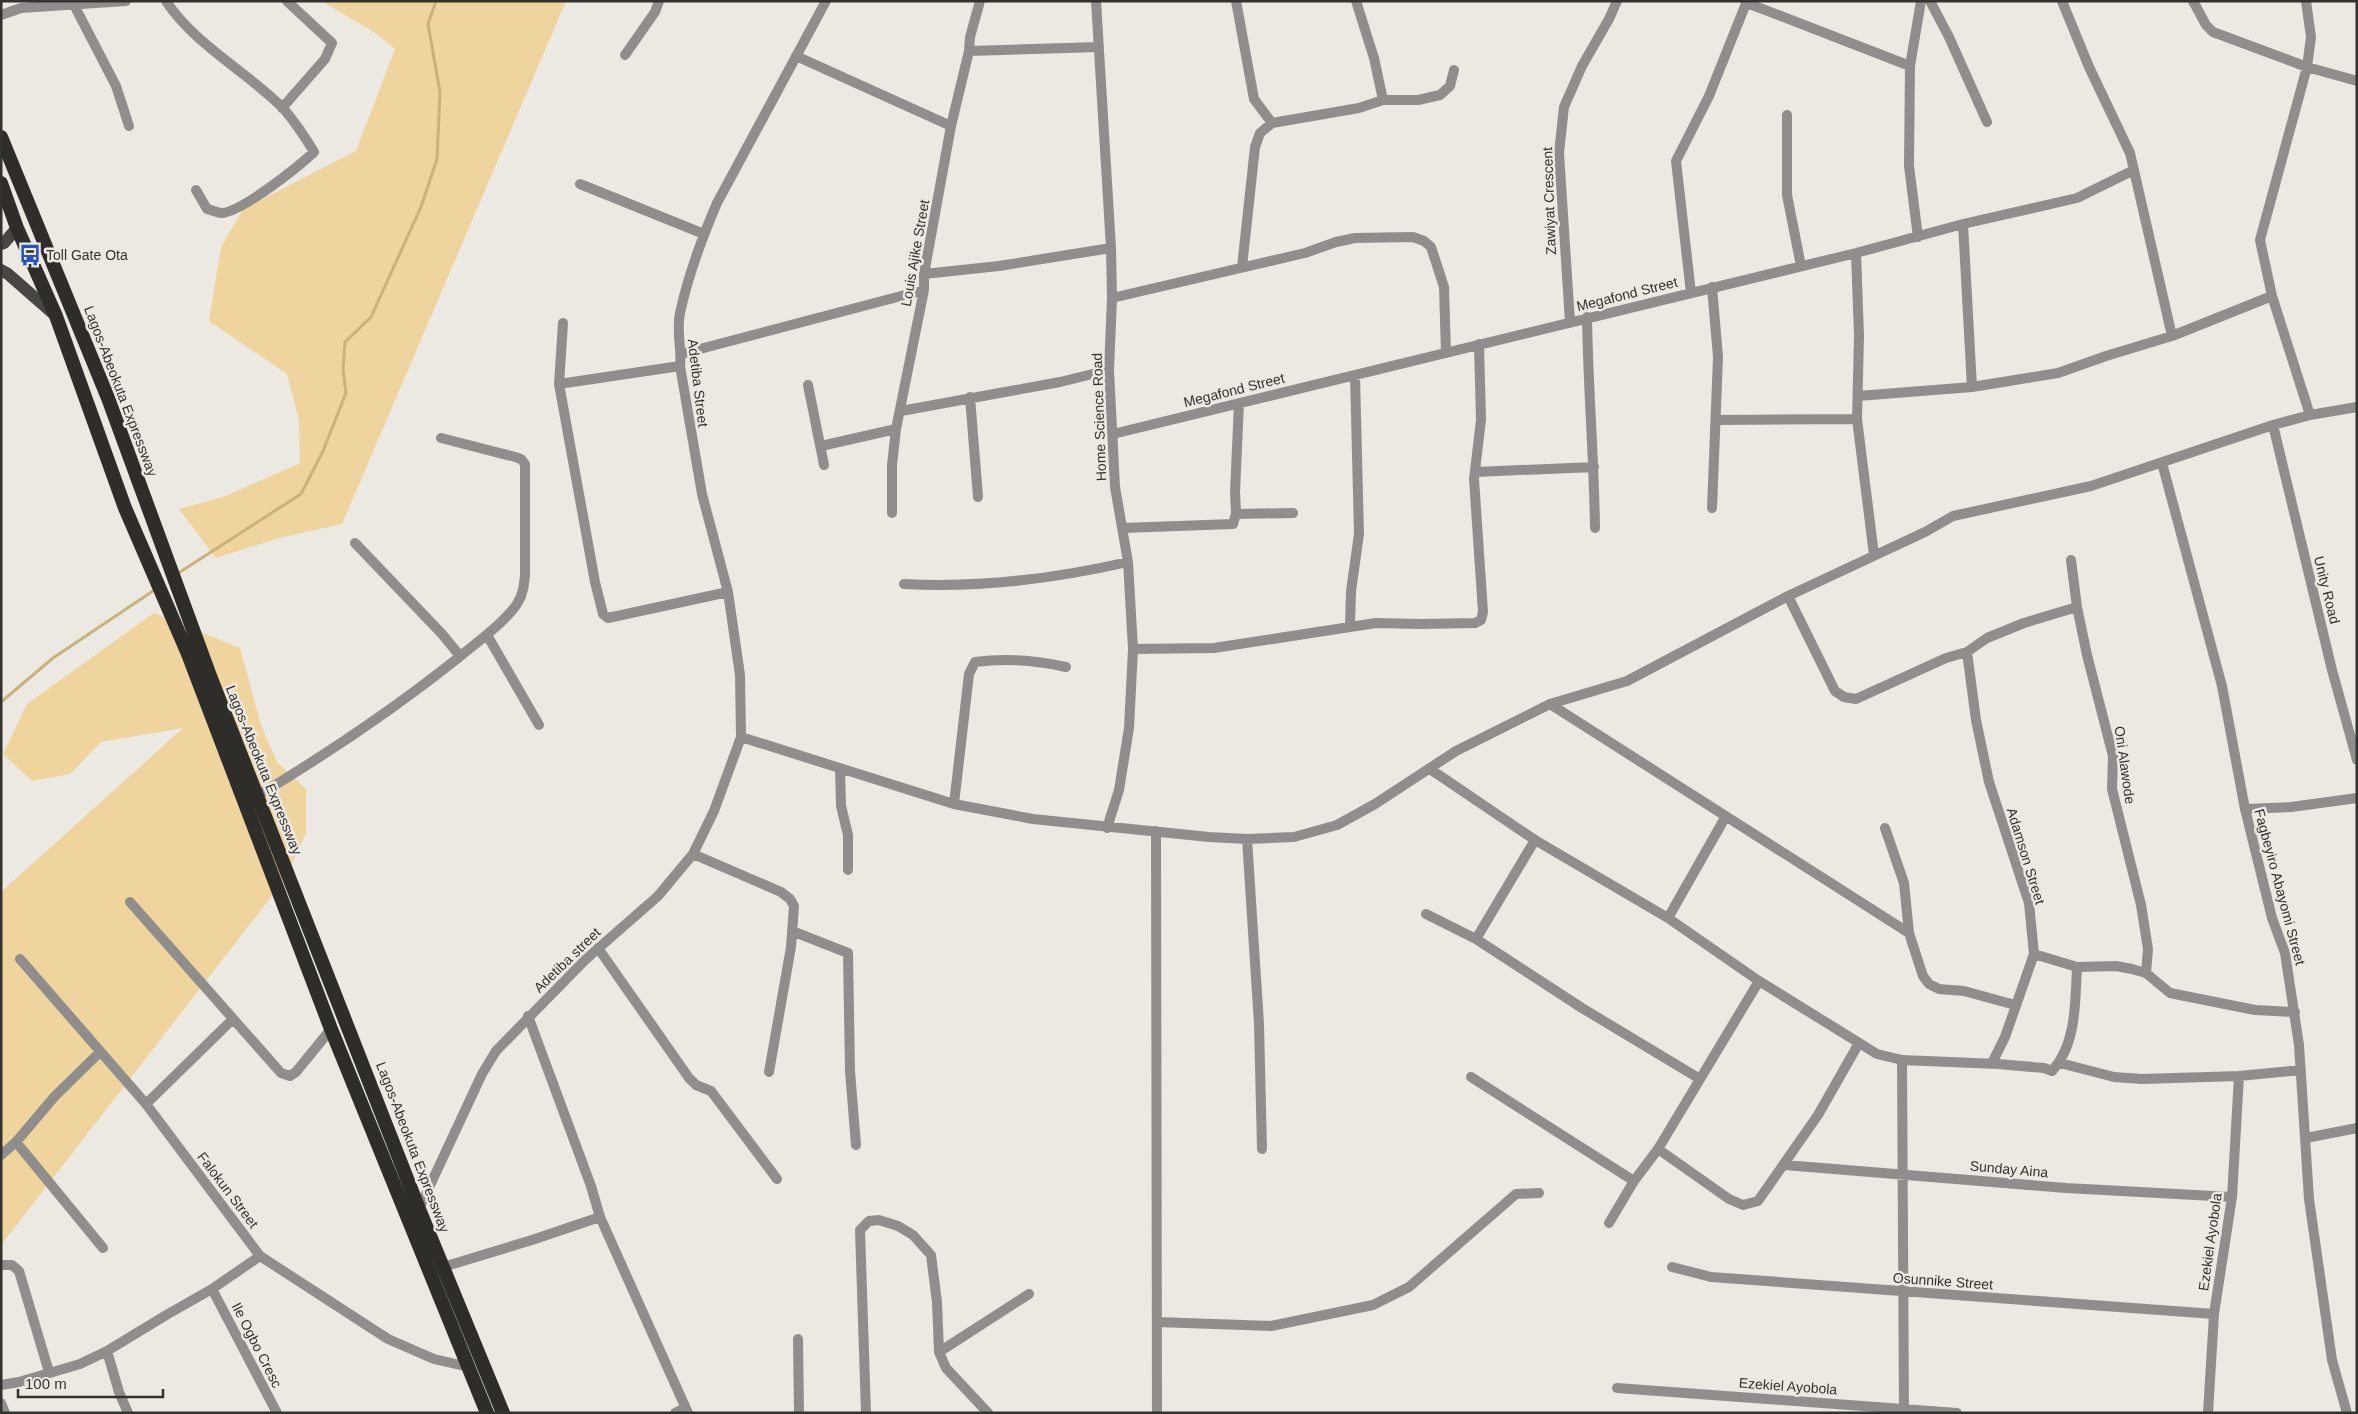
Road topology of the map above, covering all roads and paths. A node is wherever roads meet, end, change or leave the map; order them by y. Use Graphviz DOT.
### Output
graph roads {
  1 [pos="126,1"];
  2 [pos="166,1"];
  3 [pos="287,1"];
  4 [pos="659,1"];
  5 [pos="826,1"];
  6 [pos="980,1"];
  7 [pos="1096,1"];
  8 [pos="1236,1"];
  9 [pos="1356,1"];
  10 [pos="1617,1"];
  11 [pos="1921,1"];
  12 [pos="1930,1"];
  13 [pos="2062,1"];
  14 [pos="2193,1"];
  15 [pos="2306,1"];
  16 [pos="1747,2"];
  17 [pos="74,5"];
  18 [pos="1,15"];
  19 [pos="1099,47"];
  20 [pos="969,51"];
  21 [pos="625,55"];
  22 [pos="796,56"];
  23 [pos="1910,66"];
  24 [pos="2307,67"];
  25 [pos="1454,70"];
  26 [pos="2357,81"];
  27 [pos="1383,100"];
  28 [pos="282,108"];
  29 [pos="1787,115"];
  30 [pos="1987,122"];
  31 [pos="1272,123"];
  32 [pos="129,126"];
  33 [pos="951,126"];
  34 [pos="1,137"];
  35 [pos="2134,170"];
  36 [pos="1,183"];
  37 [pos="580,184"];
  38 [pos="196,190"];
  39 [pos="1963,224"];
  40 [pos="17,228"];
  41 [pos="704,234"];
  42 [pos="1918,237"];
  43 [pos="1,244"];
  44 [pos="1111,248"];
  45 [pos="1856,253"];
  46 [pos="1801,266"];
  47 [pos="1242,267"];
  48 [pos="1,270"];
  49 [pos="924,274"];
  50 [pos="1712,287"];
  51 [pos="924,290"];
  52 [pos="1691,293"];
  53 [pos="2272,296"];
  54 [pos="1112,298"];
  55 [pos="56,316"];
  56 [pos="1587,317"];
  57 [pos="1570,322"];
  58 [pos="563,323"];
  59 [pos="2172,336"];
  60 [pos="1479,344"];
  61 [pos="1446,352"];
  62 [pos="681,354"];
  63 [pos="680,366"];
  64 [pos="1109,370"];
  65 [pos="1355,375"];
  66 [pos="560,384"];
  67 [pos="808,386"];
  68 [pos="1972,387"];
  69 [pos="1858,396"];
  70 [pos="970,397"];
  71 [pos="108,398"];
  72 [pos="1239,403"];
  73 [pos="89,406"];
  74 [pos="2357,407"];
  75 [pos="901,411"];
  76 [pos="2310,415"];
  77 [pos="1857,419"];
  78 [pos="1716,420"];
  79 [pos="2273,425"];
  80 [pos="896,429"];
  81 [pos="1112,434"];
  82 [pos="441,438"];
  83 [pos="821,446"];
  84 [pos="2162,463"];
  85 [pos="824,465"];
  86 [pos="1594,467"];
  87 [pos="1475,472"];
  88 [pos="978,497"];
  89 [pos="1712,508"];
  90 [pos="892,513"];
  91 [pos="1293,513"];
  92 [pos="1236,514"];
  93 [pos="1123,528"];
  94 [pos="1595,528"];
  95 [pos="355,543"];
  96 [pos="1874,555"];
  97 [pos="2071,560"];
  98 [pos="1128,562"];
  99 [pos="904,584"];
  100 [pos="728,592"];
  101 [pos="1788,596"];
  102 [pos="2077,607"];
  103 [pos="1350,626"];
  104 [pos="487,634"];
  105 [pos="1133,649"];
  106 [pos="1967,652"];
  107 [pos="460,656"];
  108 [pos="1066,667"];
  109 [pos="1550,704"];
  110 [pos="539,725"];
  111 [pos="741,737"];
  112 [pos="2357,760"];
  113 [pos="840,768"];
  114 [pos="1430,769"];
  115 [pos="257,796"];
  116 [pos="2357,798"];
  117 [pos="954,804"];
  118 [pos="2245,809"];
  119 [pos="1726,816"];
  120 [pos="1107,828"];
  121 [pos="1885,828"];
  122 [pos="1156,831"];
  123 [pos="1247,839"];
  124 [pos="1535,840"];
  125 [pos="693,854"];
  126 [pos="848,870"];
  127 [pos="130,902"];
  128 [pos="1426,914"];
  129 [pos="1668,918"];
  130 [pos="792,931"];
  131 [pos="1909,933"];
  132 [pos="1476,939"];
  133 [pos="598,948"];
  134 [pos="2034,954"];
  135 [pos="20,959"];
  136 [pos="2077,966"];
  137 [pos="2146,974"];
  138 [pos="1759,981"];
  139 [pos="2015,1005"];
  140 [pos="2294,1012"];
  141 [pos="528,1016"];
  142 [pos="233,1019"];
  143 [pos="331,1029"];
  144 [pos="1859,1043"];
  145 [pos="100,1052"];
  146 [pos="1902,1060"];
  147 [pos="1992,1063"];
  148 [pos="2060,1063"];
  149 [pos="2301,1070"];
  150 [pos="769,1072"];
  151 [pos="2239,1076"];
  152 [pos="1471,1077"];
  153 [pos="1700,1079"];
  154 [pos="146,1104"];
  155 [pos="2357,1128"];
  156 [pos="2306,1138"];
  157 [pos="16,1142"];
  158 [pos="856,1145"];
  159 [pos="1262,1149"];
  160 [pos="1658,1149"];
  161 [pos="1,1154"];
  162 [pos="1785,1165"];
  163 [pos="1903,1174"];
  164 [pos="777,1179"];
  165 [pos="1634,1181"];
  166 [pos="1538,1193"];
  167 [pos="2232,1197"];
  168 [pos="419,1209"];
  169 [pos="600,1217"];
  170 [pos="1608,1224"];
  171 [pos="103,1248"];
  172 [pos="260,1256"];
  173 [pos="1,1265"];
  174 [pos="443,1267"];
  175 [pos="1672,1267"];
  176 [pos="212,1289"];
  177 [pos="1904,1293"];
  178 [pos="1029,1294"];
  179 [pos="2214,1314"];
  180 [pos="1157,1322"];
  181 [pos="798,1339"];
  182 [pos="107,1351"];
  183 [pos="939,1352"];
  184 [pos="469,1367"];
  185 [pos="49,1372"];
  186 [pos="1,1385"];
  187 [pos="1617,1388"];
  188 [pos="1,1404"];
  189 [pos="687,1410"];
  190 [pos="1904,1410"];
  191 [pos="5,1413"];
  192 [pos="128,1413"];
  193 [pos="277,1413"];
  194 [pos="487,1413"];
  195 [pos="502,1413"];
  196 [pos="675,1413"];
  197 [pos="799,1413"];
  198 [pos="866,1413"];
  199 [pos="988,1413"];
  200 [pos="1157,1413"];
  201 [pos="1958,1413"];
  202 [pos="2208,1413"];
  203 [pos="2347,1413"];
  1 -- 17 [label="street"];
  2 -- 28 [label="street"];
  3 -- 28 [label="street"];
  4 -- 21 [label="street"];
  5 -- 22 [label="street, Adetiba Street"];
  6 -- 20 [label="street, Louis Ajike Street"];
  7 -- 19 [label="street, Home Science Road"];
  8 -- 31 [label="street"];
  9 -- 27 [label="street"];
  10 -- 57 [label="street, Zawiyat Crescent"];
  11 -- 23 [label="street"];
  12 -- 30 [label="street"];
  13 -- 35 [label="street"];
  14 -- 24 [label="street"];
  15 -- 24 [label="street"];
  16 -- 23 [label="street"];
  16 -- 52 [label="street"];
  17 -- 18 [label="street"];
  17 -- 32 [label="street"];
  19 -- 20 [label="street"];
  19 -- 44 [label="street, Home Science Road"];
  20 -- 33 [label="street, Louis Ajike Street"];
  22 -- 33 [label="street"];
  22 -- 41 [label="street, Adetiba Street"];
  23 -- 42 [label="street"];
  24 -- 26 [label="street"];
  24 -- 53 [label="street"];
  25 -- 27 [label="street"];
  27 -- 31 [label="street"];
  28 -- 38 [label="street"];
  29 -- 46 [label="street"];
  31 -- 47 [label="street"];
  33 -- 49 [label="street, Louis Ajike Street"];
  34 -- 71 [label="highway, Lagos-Abeokuta Expressway"];
  35 -- 39 [label="street, Megafond Street"];
  35 -- 59 [label="street"];
  36 -- 40 [label="highway, Lagos-Abeokuta Expressway"];
  37 -- 41 [label="street"];
  39 -- 42 [label="street, Megafond Street"];
  39 -- 68 [label="street"];
  40 -- 43 [label="main road"];
  40 -- 55 [label="highway, Lagos-Abeokuta Expressway"];
  41 -- 62 [label="street, Adetiba Street"];
  42 -- 45 [label="street, Megafond Street"];
  44 -- 49 [label="street"];
  44 -- 54 [label="street, Home Science Road"];
  45 -- 46 [label="street, Megafond Street"];
  45 -- 69 [label="street"];
  46 -- 50 [label="street, Megafond Street"];
  47 -- 54 [label="street"];
  47 -- 61 [label="street"];
  48 -- 55 [label="main road"];
  49 -- 51 [label="street, Louis Ajike Street"];
  50 -- 52 [label="street, Megafond Street"];
  50 -- 78 [label="street"];
  51 -- 62 [label="street"];
  51 -- 75 [label="street, Louis Ajike Street"];
  52 -- 56 [label="street, Megafond Street"];
  53 -- 59 [label="street"];
  53 -- 76 [label="street"];
  54 -- 64 [label="street, Home Science Road"];
  55 -- 73 [label="highway, Lagos-Abeokuta Expressway"];
  56 -- 57 [label="street, Megafond Street"];
  56 -- 86 [label="street"];
  57 -- 60 [label="street, Megafond Street"];
  58 -- 66 [label="street"];
  59 -- 68 [label="street"];
  60 -- 61 [label="street, Megafond Street"];
  60 -- 87 [label="street"];
  61 -- 65 [label="street, Megafond Street"];
  62 -- 63 [label="street, Adetiba Street"];
  63 -- 66 [label="street"];
  63 -- 100 [label="street, Adetiba Street"];
  64 -- 70 [label="street"];
  64 -- 81 [label="street, Home Science Road"];
  65 -- 72 [label="street, Megafond Street"];
  65 -- 103 [label="street"];
  66 -- 100 [label="street"];
  67 -- 83 [label="street"];
  68 -- 69 [label="street"];
  69 -- 77 [label="street"];
  70 -- 75 [label="street"];
  70 -- 88 [label="street"];
  71 -- 73 [label="highway"];
  71 -- 115 [label="highway, Lagos-Abeokuta Expressway"];
  72 -- 81 [label="street, Megafond Street"];
  72 -- 92 [label="street"];
  73 -- 143 [label="highway, Lagos-Abeokuta Expressway"];
  74 -- 76 [label="street"];
  75 -- 80 [label="street, Louis Ajike Street"];
  76 -- 79 [label="street"];
  77 -- 78 [label="street"];
  77 -- 96 [label="street"];
  78 -- 89 [label="street"];
  79 -- 84 [label="street"];
  79 -- 112 [label="street, Unity Road"];
  80 -- 83 [label="street"];
  80 -- 90 [label="street, Louis Ajike Street"];
  81 -- 93 [label="street, Home Science Road"];
  82 -- 104 [label="street"];
  83 -- 85 [label="street"];
  84 -- 96 [label="street"];
  84 -- 118 [label="street, Fagbeyiro Abayomi Street"];
  86 -- 87 [label="street"];
  86 -- 94 [label="street"];
  87 -- 103 [label="street"];
  91 -- 92 [label="street"];
  92 -- 93 [label="street"];
  93 -- 98 [label="street, Home Science Road"];
  95 -- 107 [label="street"];
  96 -- 101 [label="street"];
  97 -- 102 [label="street, Oni Alawode"];
  98 -- 99 [label="street"];
  98 -- 105 [label="street, Home Science Road"];
  100 -- 111 [label="street, Adetiba Street"];
  101 -- 106 [label="street"];
  101 -- 109 [label="street"];
  102 -- 106 [label="street"];
  102 -- 137 [label="street, Oni Alawode"];
  103 -- 105 [label="street"];
  104 -- 107 [label="street"];
  104 -- 110 [label="street"];
  105 -- 120 [label="street, Home Science Road"];
  106 -- 134 [label="street, Adamson Street"];
  107 -- 115 [label="street"];
  108 -- 117 [label="street"];
  109 -- 114 [label="street"];
  109 -- 119 [label="street"];
  111 -- 113 [label="street"];
  111 -- 125 [label="street, Adetiba street"];
  113 -- 117 [label="street"];
  113 -- 126 [label="street"];
  114 -- 123 [label="street"];
  114 -- 124 [label="street"];
  115 -- 168 [label="highway, Lagos-Abeokuta Expressway"];
  116 -- 118 [label="street"];
  117 -- 120 [label="street"];
  118 -- 140 [label="street, Fagbeyiro Abayomi Street"];
  119 -- 129 [label="street"];
  119 -- 131 [label="street"];
  120 -- 122 [label="street"];
  121 -- 131 [label="street"];
  122 -- 123 [label="street"];
  122 -- 180 [label="street"];
  123 -- 159 [label="street"];
  124 -- 129 [label="street"];
  124 -- 132 [label="street"];
  125 -- 130 [label="street"];
  125 -- 133 [label="street, Adetiba street"];
  127 -- 142 [label="street"];
  128 -- 132 [label="street"];
  129 -- 138 [label="street"];
  130 -- 150 [label="street"];
  130 -- 158 [label="street"];
  131 -- 139 [label="street"];
  132 -- 153 [label="street"];
  133 -- 141 [label="street, Adetiba street"];
  133 -- 164 [label="street"];
  134 -- 136 [label="street"];
  134 -- 139 [label="street, Adamson Street"];
  135 -- 145 [label="street, Falokun Street"];
  136 -- 137 [label="street"];
  136 -- 148 [label="street"];
  137 -- 140 [label="street"];
  138 -- 144 [label="street"];
  138 -- 153 [label="street"];
  139 -- 147 [label="street, Adamson Street"];
  140 -- 149 [label="street, Fagbeyiro Abayomi Street"];
  141 -- 168 [label="street, Adetiba street"];
  141 -- 169 [label="street"];
  142 -- 143 [label="street"];
  142 -- 154 [label="street"];
  143 -- 184 [label="highway, Lagos-Abeokuta Expressway"];
  144 -- 146 [label="street"];
  144 -- 162 [label="street"];
  145 -- 154 [label="street, Falokun Street"];
  145 -- 157 [label="street"];
  146 -- 147 [label="street"];
  146 -- 163 [label="street"];
  147 -- 148 [label="street"];
  148 -- 151 [label="street"];
  149 -- 151 [label="street"];
  149 -- 156 [label="street, Fagbeyiro Abayomi Street"];
  151 -- 167 [label="street, Ezekiel Ayobola"];
  152 -- 165 [label="street"];
  153 -- 160 [label="street"];
  154 -- 172 [label="street, Falokun Street"];
  155 -- 156 [label="street"];
  156 -- 203 [label="street, Fagbeyiro Abayomi Street"];
  157 -- 161 [label="street"];
  157 -- 171 [label="street"];
  160 -- 162 [label="street"];
  160 -- 165 [label="street"];
  162 -- 163 [label="street, Sunday Aina"];
  163 -- 167 [label="street, Sunday Aina"];
  163 -- 177 [label="street"];
  165 -- 170 [label="street"];
  166 -- 180 [label="street"];
  167 -- 179 [label="street, Ezekiel Ayobola"];
  168 -- 174 [label="highway, Lagos-Abeokuta Expressway"];
  169 -- 174 [label="street"];
  169 -- 189 [label="street"];
  172 -- 176 [label="street"];
  172 -- 184 [label="street, Falokun Street"];
  173 -- 185 [label="street"];
  174 -- 195 [label="highway, Lagos-Abeokuta Expressway"];
  175 -- 177 [label="street, Osunnike Street"];
  176 -- 182 [label="street"];
  176 -- 193 [label="street, Ile Ogbo Cresc"];
  177 -- 179 [label="street, Osunnike Street"];
  177 -- 190 [label="street"];
  178 -- 183 [label="street"];
  179 -- 202 [label="street, Ezekiel Ayobola"];
  180 -- 200 [label="street"];
  181 -- 197 [label="street"];
  182 -- 185 [label="street"];
  182 -- 192 [label="street"];
  183 -- 198 [label="street"];
  183 -- 199 [label="street"];
  184 -- 194 [label="highway, Lagos-Abeokuta Expressway"];
  185 -- 186 [label="street"];
  187 -- 190 [label="street, Ezekiel Ayobola"];
  188 -- 191 [label="street"];
  189 -- 196 [label="street"];
  190 -- 201 [label="street, Ezekiel Ayobola"];
}
